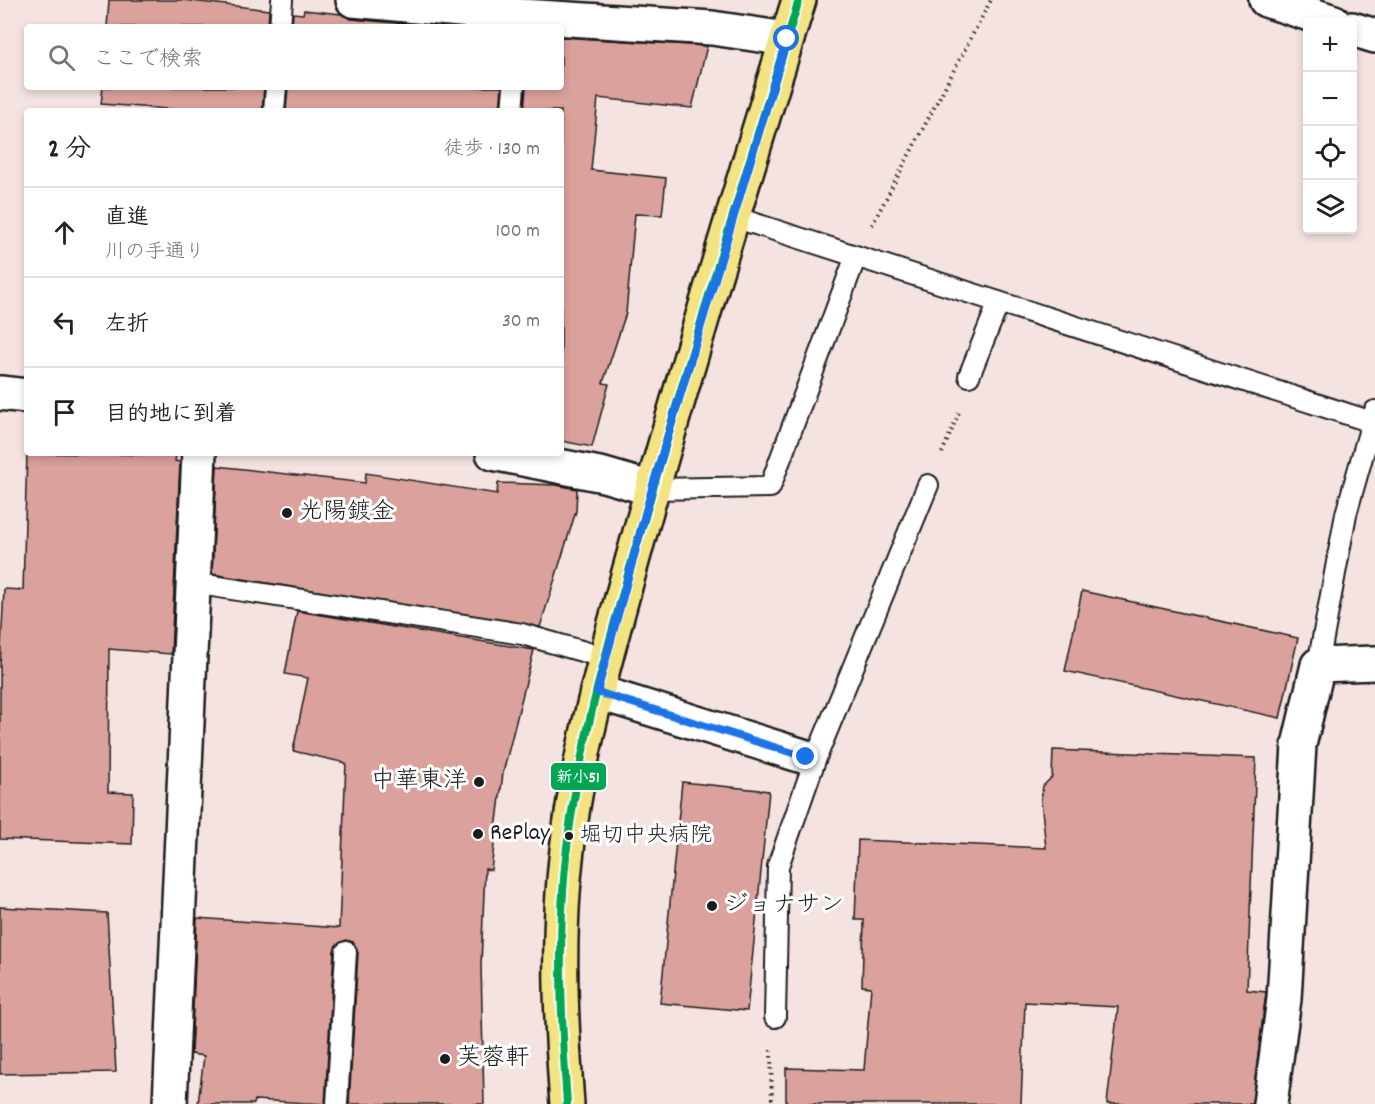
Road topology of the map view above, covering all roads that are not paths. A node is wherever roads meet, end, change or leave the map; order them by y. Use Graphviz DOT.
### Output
graph roads {
  1 [pos="282,0"];
  2 [pos="353,0"];
  3 [pos="799,0"];
  4 [pos="1266,0"];
  5 [pos="1322,13"];
  6 [pos="522,21"];
  7 [pos="280,24"];
  8 [pos="1357,30"];
  9 [pos="1375,36"];
  10 [pos="787,39"];
  11 [pos="276,90"];
  12 [pos="514,90"];
  13 [pos="274,108"];
  14 [pos="512,108"];
  15 [pos="734,217"];
  16 [pos="856,256"];
  17 [pos="999,302"];
  18 [pos="969,376"];
  19 [pos="0,393"];
  20 [pos="24,396"];
  21 [pos="1373,416"];
  22 [pos="199,456"];
  23 [pos="508,456"];
  24 [pos="928,485"];
  25 [pos="652,489"];
  26 [pos="193,583"];
  27 [pos="606,658"];
  28 [pos="1375,663"];
  29 [pos="1318,665"];
  30 [pos="597,692"];
  31 [pos="811,758"];
  32 [pos="346,952"];
  33 [pos="775,1017"];
  34 [pos="170,1104"];
  35 [pos="338,1104"];
  36 [pos="567,1104"];
  37 [pos="1270,1104"];
  1 -- 7 [label="lane"];
  2 -- 6 [label="street"];
  3 -- 10 [label="main road"];
  4 -- 5 [label="street"];
  6 -- 10 [label="street"];
  8 -- 9 [label="street"];
  10 -- 15 [label="main road"];
  11 -- 13 [label="lane"];
  12 -- 14 [label="lane"];
  15 -- 16 [label="lane"];
  15 -- 25 [label="main road"];
  16 -- 17 [label="lane"];
  16 -- 25 [label="lane"];
  17 -- 18 [label="lane"];
  17 -- 21 [label="lane"];
  19 -- 20 [label="street"];
  21 -- 29 [label="lane"];
  22 -- 26 [label="street"];
  23 -- 25 [label="street"];
  24 -- 31 [label="lane"];
  25 -- 27 [label="main road"];
  26 -- 27 [label="lane"];
  26 -- 34 [label="street"];
  27 -- 30 [label="main road"];
  28 -- 29 [label="street"];
  29 -- 37 [label="street"];
  30 -- 31 [label="street"];
  30 -- 36 [label="main road"];
  31 -- 33 [label="lane"];
  32 -- 35 [label="lane"];
}
